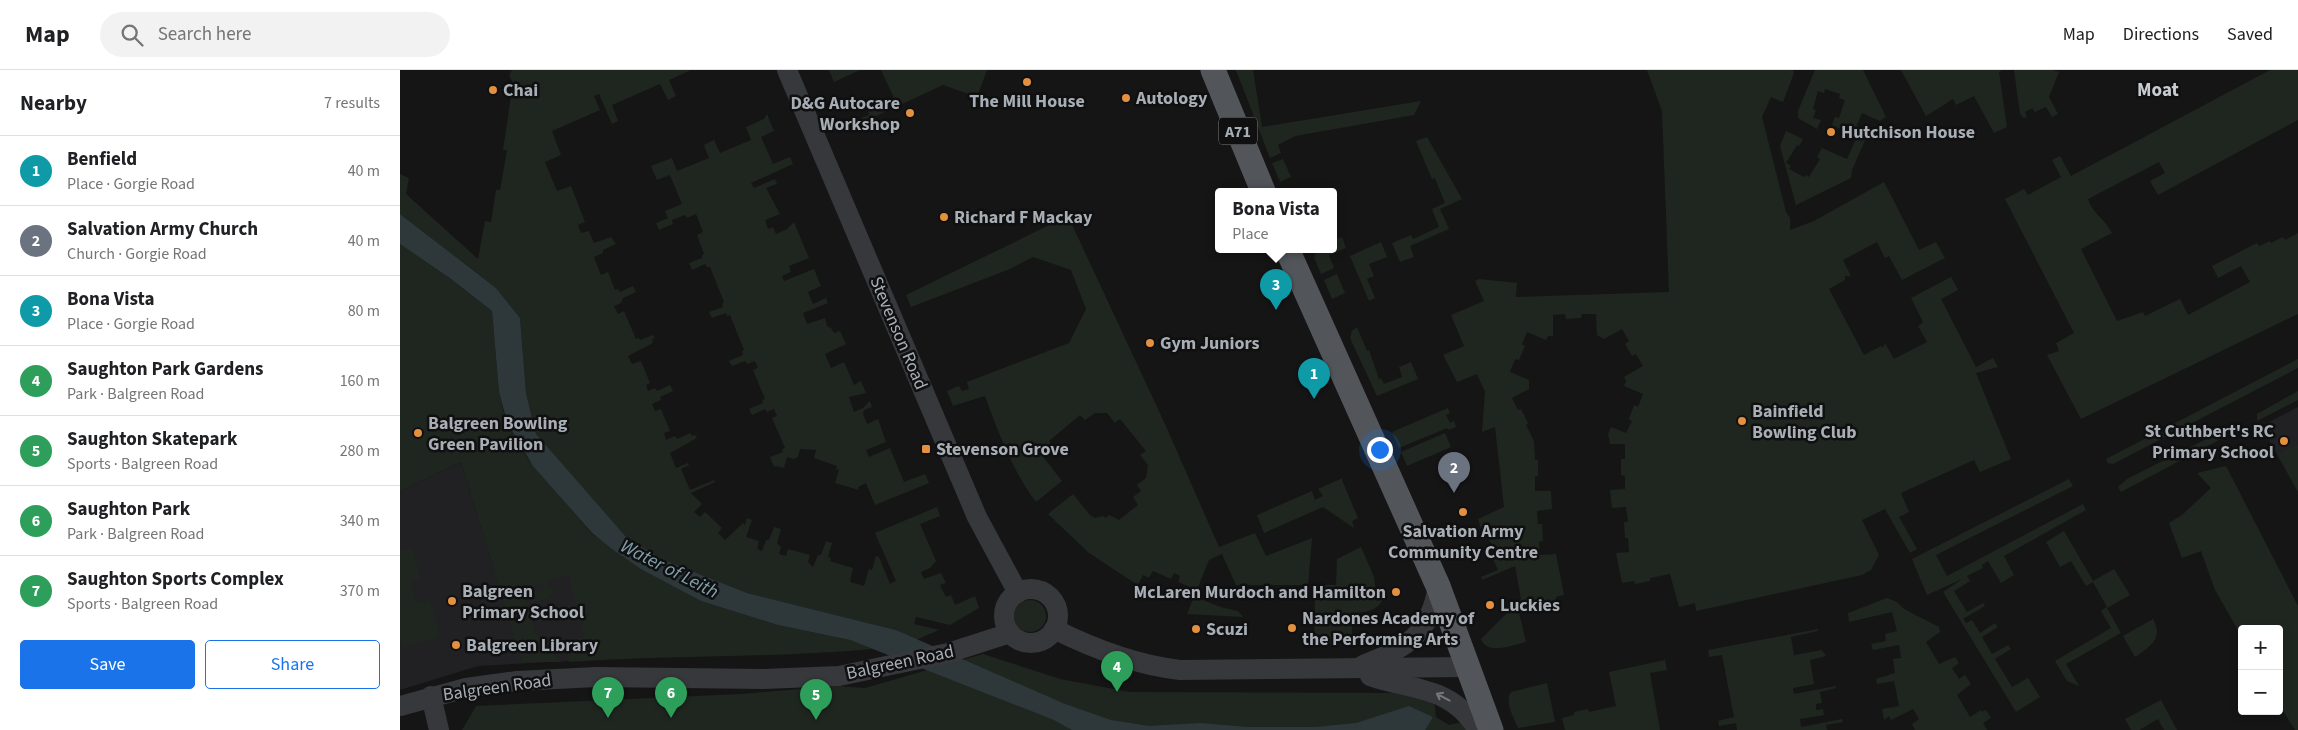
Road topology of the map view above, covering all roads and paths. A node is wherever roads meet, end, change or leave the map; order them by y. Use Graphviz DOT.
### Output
graph roads {
  1 [pos="787,70"];
  2 [pos="1213,70"];
  3 [pos="1262,188"];
  4 [pos="1289,253"];
  5 [pos="1438,586"];
  6 [pos="1018,593"];
  7 [pos="1054,630"];
  8 [pos="1010,634"];
  9 [pos="1468,667"];
  10 [pos="1352,669"];
  11 [pos="431,696"];
  12 [pos="400,706"];
  13 [pos="440,730"];
  14 [pos="1478,730"];
  15 [pos="1491,730"];
  1 -- 6 [label="street, Stevenson Road"];
  2 -- 3 [label="main road, A71"];
  4 -- 5 [label="main road"];
  5 -- 9 [label="main road"];
  5 -- 10 [label="street"];
  6 -- 7 [label="street"];
  6 -- 8 [label="street"];
  7 -- 8 [label="street"];
  7 -- 10 [label="street"];
  8 -- 11 [label="street, Balgreen Road"];
  9 -- 10 [label="street"];
  9 -- 15 [label="main road"];
  14 -- 10 [label="street, one-way"];
  11 -- 12 [label="street, Balgreen Road"];
  11 -- 13 [label="street"];
}
